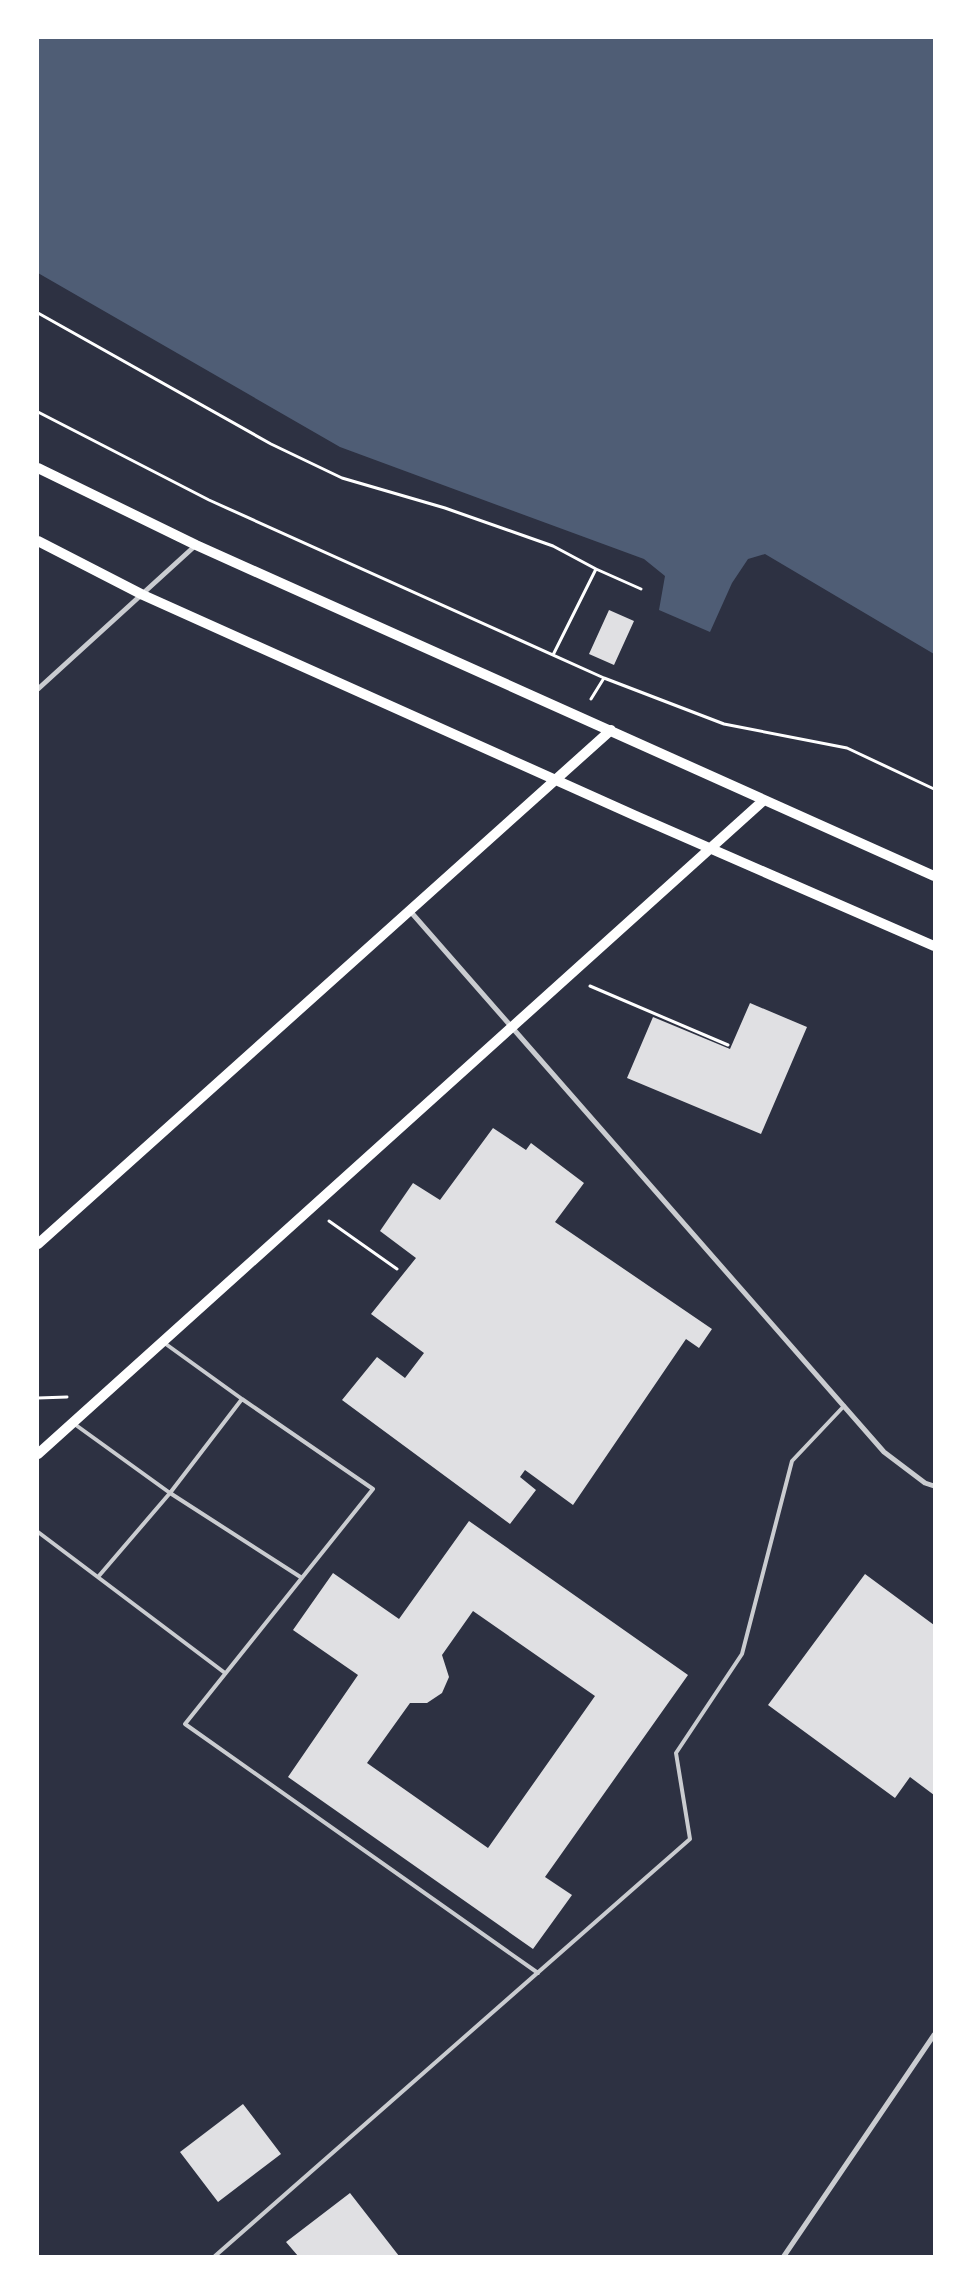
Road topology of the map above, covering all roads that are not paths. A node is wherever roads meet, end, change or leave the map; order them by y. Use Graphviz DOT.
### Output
graph roads {
  1 [pos="38,468"];
  2 [pos="38,541"];
  3 [pos="196,545"];
  4 [pos="143,595"];
  5 [pos="38,690"];
  6 [pos="611,730"];
  7 [pos="557,780"];
  8 [pos="764,800"];
  9 [pos="712,848"];
  10 [pos="934,876"];
  11 [pos="410,911"];
  12 [pos="934,946"];
  13 [pos="513,1028"];
  14 [pos="38,1244"];
  15 [pos="164,1342"];
  16 [pos="242,1399"];
  17 [pos="844,1406"];
  18 [pos="73,1424"];
  19 [pos="38,1454"];
  20 [pos="934,1486"];
  21 [pos="170,1493"];
  22 [pos="38,1532"];
  23 [pos="98,1577"];
  24 [pos="302,1578"];
  25 [pos="225,1673"];
  26 [pos="538,1973"];
  27 [pos="934,2035"];
  28 [pos="215,2256"];
  29 [pos="784,2256"];
  1 -- 3 [label="main road"];
  2 -- 4 [label="main road"];
  3 -- 4 [label="street"];
  3 -- 6 [label="main road"];
  4 -- 5 [label="street"];
  4 -- 7 [label="main road"];
  6 -- 7 [label="main road"];
  6 -- 8 [label="main road"];
  7 -- 9 [label="main road"];
  7 -- 11 [label="main road"];
  8 -- 9 [label="main road"];
  8 -- 10 [label="main road"];
  9 -- 12 [label="main road"];
  9 -- 13 [label="main road"];
  11 -- 13 [label="street"];
  11 -- 14 [label="main road"];
  13 -- 15 [label="main road"];
  13 -- 17 [label="street"];
  15 -- 16 [label="lane"];
  15 -- 18 [label="main road"];
  16 -- 21 [label="lane"];
  16 -- 24 [label="lane"];
  17 -- 20 [label="street"];
  17 -- 26 [label="lane"];
  18 -- 19 [label="main road"];
  18 -- 21 [label="lane"];
  21 -- 23 [label="lane"];
  21 -- 24 [label="lane"];
  22 -- 23 [label="lane"];
  23 -- 25 [label="lane"];
  24 -- 25 [label="lane"];
  25 -- 26 [label="lane"];
  26 -- 28 [label="lane"];
  27 -- 29 [label="street"];
}
